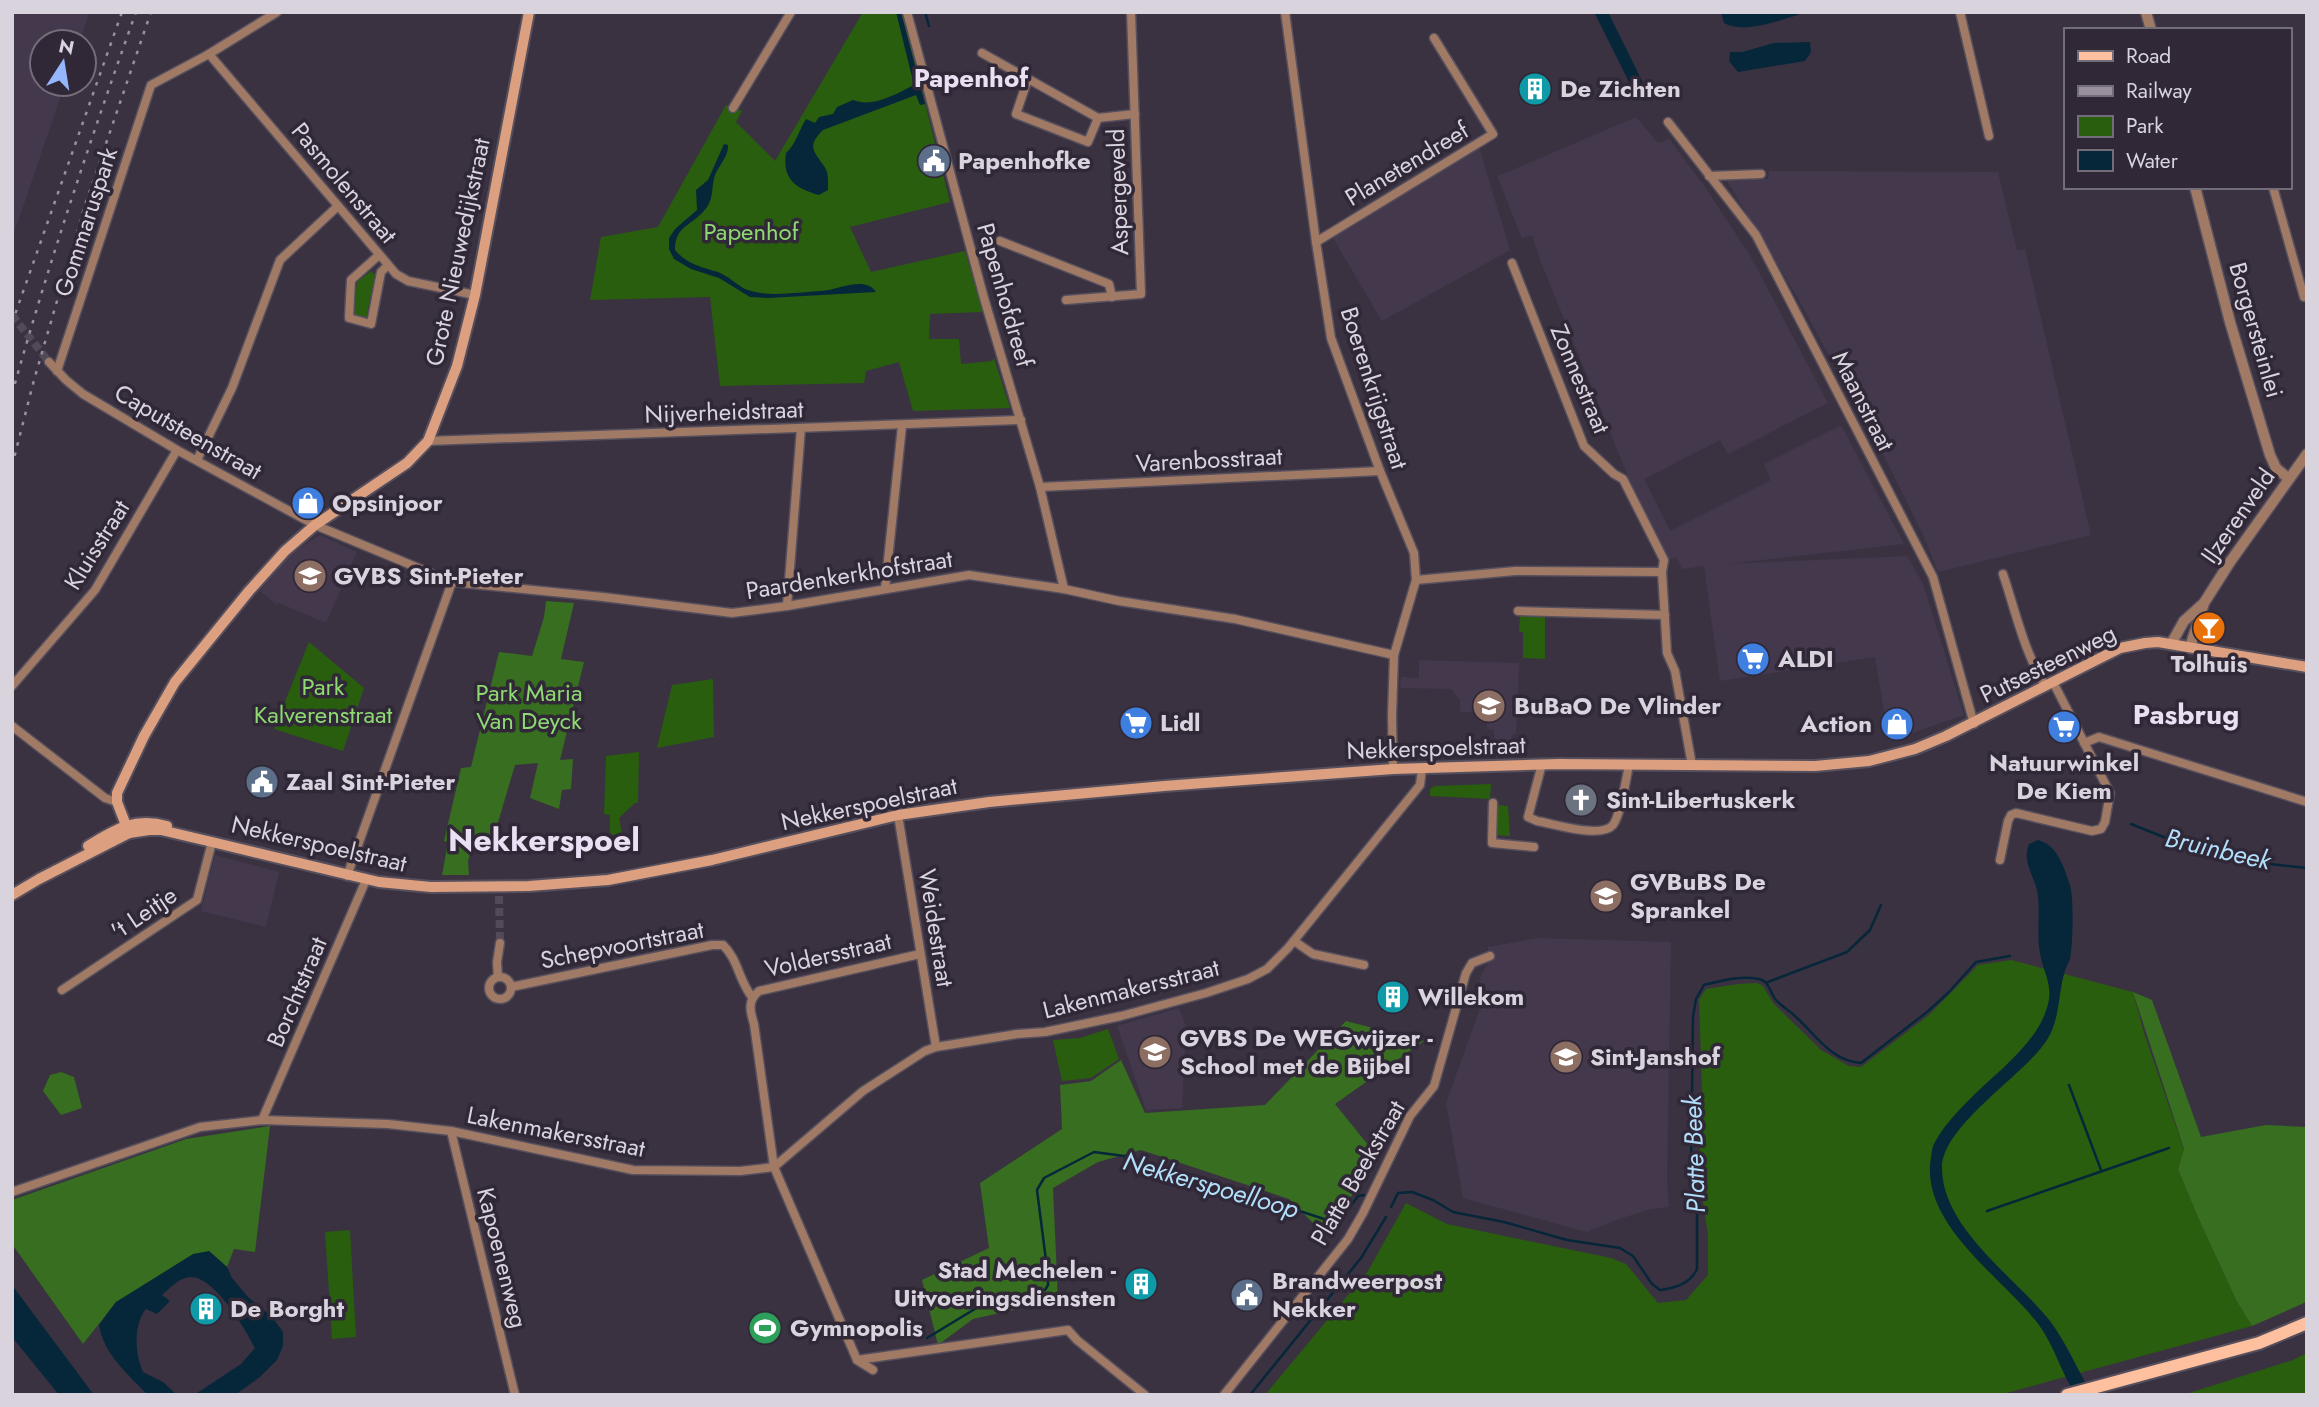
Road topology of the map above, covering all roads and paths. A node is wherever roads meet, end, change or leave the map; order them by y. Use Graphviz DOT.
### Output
graph roads {
  1 [pos="276,12"];
  2 [pos="529,12"];
  3 [pos="792,12"];
  4 [pos="907,12"];
  5 [pos="1131,12"];
  6 [pos="1285,12"];
  7 [pos="1960,12"];
  8 [pos="1434,38"];
  9 [pos="982,53"];
  10 [pos="209,54"];
  11 [pos="1028,79"];
  12 [pos="733,108"];
  13 [pos="1135,114"];
  14 [pos="1098,118"];
  15 [pos="1668,122"];
  16 [pos="1989,136"];
  17 [pos="1761,174"];
  18 [pos="1709,176"];
  19 [pos="2196,189"];
  20 [pos="2274,189"];
  21 [pos="338,206"];
  22 [pos="1000,241"];
  23 [pos="1316,242"];
  24 [pos="379,255"];
  25 [pos="1512,263"];
  26 [pos="388,265"];
  27 [pos="475,295"];
  28 [pos="1112,296"];
  29 [pos="2304,297"];
  30 [pos="1066,300"];
  31 [pos="49,362"];
  32 [pos="57,371"];
  33 [pos="1021,420"];
  34 [pos="902,425"];
  35 [pos="801,428"];
  36 [pos="428,441"];
  37 [pos="177,450"];
  38 [pos="2307,454"];
  39 [pos="197,460"];
  40 [pos="1380,471"];
  41 [pos="2289,479"];
  42 [pos="1040,487"];
  43 [pos="315,525"];
  44 [pos="1662,572"];
  45 [pos="2003,573"];
  46 [pos="1416,580"];
  47 [pos="452,583"];
  48 [pos="885,589"];
  49 [pos="1065,589"];
  50 [pos="2204,603"];
  51 [pos="787,606"];
  52 [pos="1518,611"];
  53 [pos="1665,615"];
  54 [pos="2171,644"];
  55 [pos="2190,647"];
  56 [pos="1394,655"];
  57 [pos="2307,667"];
  58 [pos="2050,684"];
  59 [pos="12,686"];
  60 [pos="1974,724"];
  61 [pos="12,726"];
  62 [pos="2084,743"];
  63 [pos="1542,764"];
  64 [pos="1629,765"];
  65 [pos="1692,765"];
  66 [pos="1393,769"];
  67 [pos="1422,769"];
  68 [pos="117,802"];
  69 [pos="2307,802"];
  70 [pos="1493,803"];
  71 [pos="898,815"];
  72 [pos="127,829"];
  73 [pos="212,842"];
  74 [pos="1534,847"];
  75 [pos="2000,860"];
  76 [pos="347,876"];
  77 [pos="366,880"];
  78 [pos="12,895"];
  79 [pos="1294,942"];
  80 [pos="500,943"];
  81 [pos="920,954"];
  82 [pos="1490,956"];
  83 [pos="1364,965"];
  84 [pos="498,977"];
  85 [pos="511,987"];
  86 [pos="62,990"];
  87 [pos="752,996"];
  88 [pos="936,1047"];
  89 [pos="262,1120"];
  90 [pos="451,1131"];
  91 [pos="774,1167"];
  92 [pos="12,1192"];
  93 [pos="2305,1324"];
  94 [pos="858,1360"];
  95 [pos="873,1370"];
  96 [pos="2070,1394"];
  97 [pos="515,1395"];
  98 [pos="1145,1395"];
  99 [pos="1223,1395"];
  1 -- 10 [label="street"];
  2 -- 27 [label="main road, Grote Nieuwedijkstraat"];
  3 -- 12 [label="street"];
  4 -- 33 [label="street, Papenhofdreef"];
  5 -- 13 [label="street, Aspergeveld"];
  6 -- 23 [label="street, Boerenkrijgstraat"];
  7 -- 16 [label="street"];
  8 -- 23 [label="street, Planetendreef"];
  9 -- 11 [label="street"];
  10 -- 21 [label="street, Pasmolenstraat"];
  10 -- 32 [label="street, Gommaruspark"];
  11 -- 14 [label="street"];
  11 -- 14 [label="street"];
  13 -- 14 [label="street"];
  13 -- 28 [label="street, Aspergeveld"];
  15 -- 18 [label="street, Maanstraat"];
  17 -- 18 [label="street"];
  18 -- 60 [label="street, Maanstraat"];
  19 -- 41 [label="street, Borgersteinlei"];
  20 -- 29 [label="street"];
  21 -- 24 [label="street, Pasmolenstraat"];
  21 -- 39 [label="street"];
  22 -- 28 [label="street"];
  23 -- 40 [label="street, Boerenkrijgstraat"];
  24 -- 26 [label="street, Pasmolenstraat"];
  24 -- 26 [label="street"];
  25 -- 44 [label="street, Zonnestraat"];
  26 -- 27 [label="street, Pasmolenstraat"];
  27 -- 36 [label="main road, Grote Nieuwedijkstraat"];
  28 -- 30 [label="street, Aspergeveld"];
  31 -- 32 [label="street, Caputsteenstraat"];
  32 -- 37 [label="street, Caputsteenstraat"];
  33 -- 34 [label="street, Nijverheidstraat"];
  33 -- 42 [label="street, Papenhofdreef"];
  34 -- 35 [label="street, Nijverheidstraat"];
  34 -- 48 [label="street"];
  35 -- 36 [label="street, Nijverheidstraat"];
  35 -- 51 [label="street"];
  36 -- 43 [label="main road, Grote Nieuwedijkstraat"];
  37 -- 39 [label="street, Caputsteenstraat"];
  37 -- 59 [label="street, Kluisstraat"];
  38 -- 41 [label="street, IJzerenveld"];
  39 -- 43 [label="street, Caputsteenstraat"];
  40 -- 42 [label="street, Varenbosstraat"];
  40 -- 46 [label="street, Boerenkrijgstraat"];
  41 -- 50 [label="street, IJzerenveld"];
  42 -- 49 [label="street, Papenhofdreef"];
  43 -- 47 [label="street, Paardenkerkhofstraat"];
  43 -- 68 [label="main road, Grote Nieuwedijkstraat"];
  44 -- 46 [label="street"];
  44 -- 53 [label="street, Zonnestraat"];
  45 -- 58 [label="street"];
  46 -- 56 [label="street, Boerenkrijgstraat"];
  47 -- 51 [label="street, Paardenkerkhofstraat"];
  47 -- 76 [label="street"];
  48 -- 49 [label="street, Paardenkerkhofstraat"];
  48 -- 51 [label="street, Paardenkerkhofstraat"];
  49 -- 56 [label="street, Paardenkerkhofstraat"];
  50 -- 54 [label="street, IJzerenveld"];
  50 -- 55 [label="street, IJzerenveld"];
  52 -- 53 [label="street"];
  53 -- 65 [label="street, Zonnestraat"];
  54 -- 55 [label="main road, Putsesteenweg"];
  54 -- 58 [label="main road, Putsesteenweg"];
  55 -- 57 [label="main road, Putsesteenweg"];
  56 -- 66 [label="street, Boerenkrijgstraat"];
  58 -- 60 [label="main road, Putsesteenweg"];
  58 -- 62 [label="street"];
  60 -- 65 [label="main road, Nekkerspoelstraat"];
  61 -- 68 [label="street"];
  62 -- 69 [label="street"];
  62 -- 75 [label="street"];
  63 -- 64 [label="main road, Nekkerspoelstraat"];
  63 -- 64 [label="street, Nekkerspoelstraat"];
  63 -- 67 [label="main road, Nekkerspoelstraat"];
  64 -- 65 [label="main road, Nekkerspoelstraat"];
  66 -- 67 [label="main road, Nekkerspoelstraat"];
  66 -- 71 [label="main road, Nekkerspoelstraat"];
  67 -- 79 [label="street, Lakenmakersstraat"];
  68 -- 72 [label="main road"];
  70 -- 74 [label="street"];
  71 -- 77 [label="main road, Nekkerspoelstraat"];
  71 -- 81 [label="street, Weidestraat"];
  72 -- 73 [label="main road, Nekkerspoelstraat"];
  72 -- 78 [label="main road, Nekkerspoelstraat"];
  73 -- 76 [label="main road, Nekkerspoelstraat"];
  73 -- 86 [label="street, 't Leitje"];
  76 -- 77 [label="main road, Nekkerspoelstraat"];
  77 -- 89 [label="street, Borchtstraat"];
  79 -- 83 [label="street"];
  79 -- 88 [label="street, Lakenmakersstraat"];
  80 -- 84 [label="street, Schepvoortstraat"];
  81 -- 87 [label="street, Voldersstraat"];
  81 -- 88 [label="street, Weidestraat"];
  82 -- 99 [label="street, Platte Beekstraat"];
  84 -- 85 [label="street, Schepvoortstraat"];
  84 -- 85 [label="street, Schepvoortstraat"];
  85 -- 87 [label="street, Schepvoortstraat"];
  87 -- 91 [label="street, Voldersstraat"];
  88 -- 91 [label="street, Lakenmakersstraat"];
  89 -- 90 [label="street, Lakenmakersstraat"];
  89 -- 92 [label="street, Lakenmakersstraat"];
  90 -- 91 [label="street, Lakenmakersstraat"];
  90 -- 97 [label="street, Kapoenenweg"];
  91 -- 94 [label="street, Voldersstraat"];
  93 -- 96 [label="main road"];
  94 -- 95 [label="street"];
  94 -- 98 [label="street"];
}
